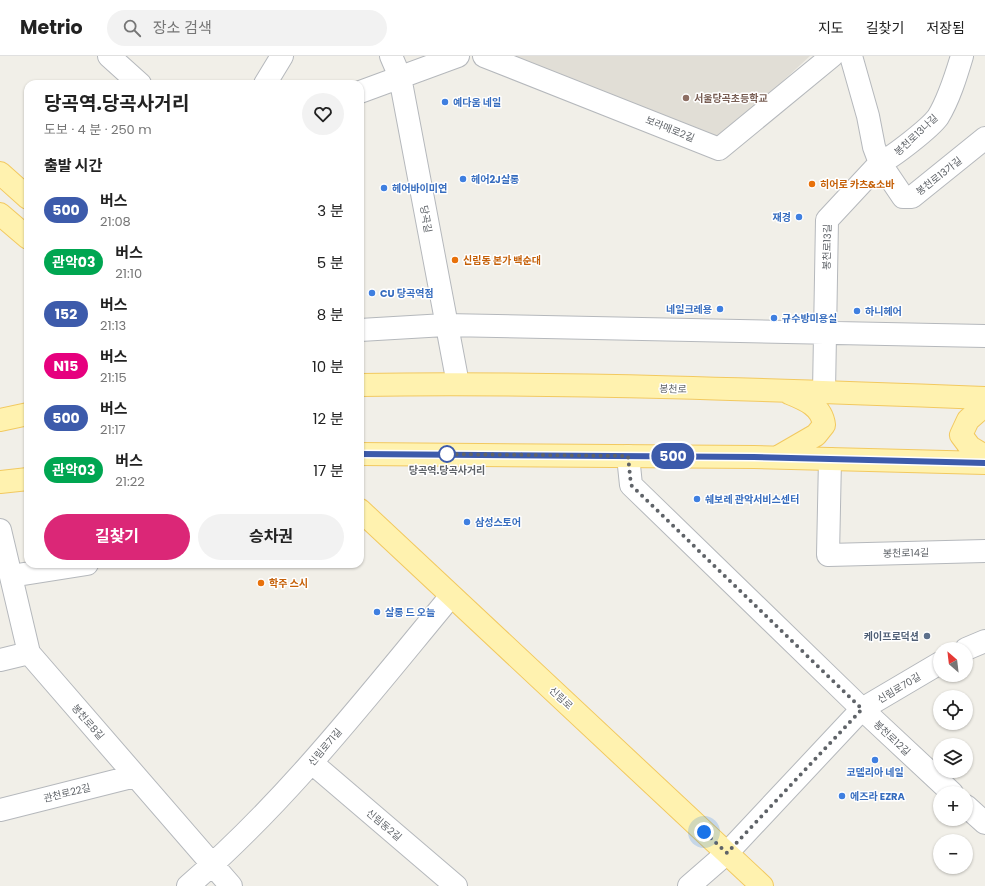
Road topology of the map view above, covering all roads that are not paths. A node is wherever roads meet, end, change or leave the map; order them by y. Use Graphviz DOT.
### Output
graph roads {
  1 [pos="109,56"];
  2 [pos="282,56"];
  3 [pos="391,56"];
  4 [pos="458,56"];
  5 [pos="484,56"];
  6 [pos="832,56"];
  7 [pos="851,56"];
  8 [pos="962,56"];
  9 [pos="400,77"];
  10 [pos="136,80"];
  11 [pos="268,80"];
  12 [pos="364,90"];
  13 [pos="985,138"];
  14 [pos="880,163"];
  15 [pos="0,173"];
  16 [pos="24,194"];
  17 [pos="0,214"];
  18 [pos="24,235"];
  19 [pos="445,325"];
  20 [pos="364,330"];
  21 [pos="826,332"];
  22 [pos="985,336"];
  23 [pos="458,384"];
  24 [pos="364,385"];
  25 [pos="783,391"];
  26 [pos="824,392"];
  27 [pos="985,398"];
  28 [pos="985,405"];
  29 [pos="24,415"];
  30 [pos="0,420"];
  31 [pos="364,454"];
  32 [pos="628,456"];
  33 [pos="985,456"];
  34 [pos="777,457"];
  35 [pos="830,459"];
  36 [pos="985,463"];
  37 [pos="24,479"];
  38 [pos="0,482"];
  39 [pos="365,520"];
  40 [pos="0,530"];
  41 [pos="985,551"];
  42 [pos="62,568"];
  43 [pos="11,576"];
  44 [pos="451,596"];
  45 [pos="985,641"];
  46 [pos="973,647"];
  47 [pos="29,653"];
  48 [pos="0,660"];
  49 [pos="933,667"];
  50 [pos="862,709"];
  51 [pos="312,763"];
  52 [pos="135,776"];
  53 [pos="944,786"];
  54 [pos="0,810"];
  55 [pos="973,812"];
  56 [pos="985,823"];
  57 [pos="727,853"];
  58 [pos="213,864"];
  59 [pos="188,886"];
  60 [pos="232,886"];
  61 [pos="456,886"];
  62 [pos="688,886"];
  63 [pos="762,886"];
  1 -- 10 [label="street"];
  2 -- 11 [label="street"];
  3 -- 9 [label="street, 당곡길"];
  4 -- 9 [label="street"];
  5 -- 6 [label="street, 보라매로2길"];
  7 -- 14 [label="street"];
  8 -- 14 [label="street, 봉천로13나길"];
  9 -- 12 [label="street"];
  9 -- 19 [label="street, 당곡길"];
  13 -- 14 [label="street, 봉천로13가길"];
  14 -- 21 [label="street, 봉천로13길"];
  15 -- 16 [label="main road"];
  17 -- 18 [label="main road"];
  19 -- 20 [label="street"];
  19 -- 21 [label="street"];
  19 -- 23 [label="street, 당곡길"];
  21 -- 22 [label="street"];
  21 -- 26 [label="street, 봉천로13길"];
  23 -- 24 [label="main road, 봉천로"];
  23 -- 25 [label="main road, 봉천로"];
  25 -- 26 [label="main road, 봉천로"];
  25 -- 34 [label="main road"];
  26 -- 27 [label="main road, 봉천로"];
  28 -- 33 [label="main road"];
  29 -- 30 [label="main road"];
  31 -- 32 [label="main road"];
  32 -- 34 [label="main road"];
  32 -- 50 [label="street, 봉천로12길"];
  34 -- 35 [label="main road"];
  35 -- 36 [label="main road"];
  35 -- 41 [label="street, 봉천로14길"];
  37 -- 38 [label="main road"];
  39 -- 44 [label="main road, 신림로"];
  40 -- 43 [label="street, 봉천로8길"];
  42 -- 43 [label="street"];
  43 -- 47 [label="street, 봉천로8길"];
  44 -- 51 [label="street, 신림로71길"];
  44 -- 57 [label="main road, 신림로"];
  45 -- 46 [label="street"];
  47 -- 48 [label="street"];
  47 -- 52 [label="street, 봉천로8길"];
  49 -- 50 [label="street, 신림로70길"];
  50 -- 53 [label="street, 봉천로12길"];
  50 -- 57 [label="street, 신림로70길"];
  51 -- 58 [label="street, 신림로71길"];
  51 -- 61 [label="street, 신림동2길"];
  52 -- 54 [label="street, 관천로22길"];
  52 -- 58 [label="street, 봉천로8길"];
  55 -- 56 [label="street"];
  57 -- 62 [label="street, 신림로70길"];
  57 -- 63 [label="main road, 신림로"];
  58 -- 59 [label="street, 신림로71길"];
  58 -- 60 [label="street, 봉천로8길"];
}
